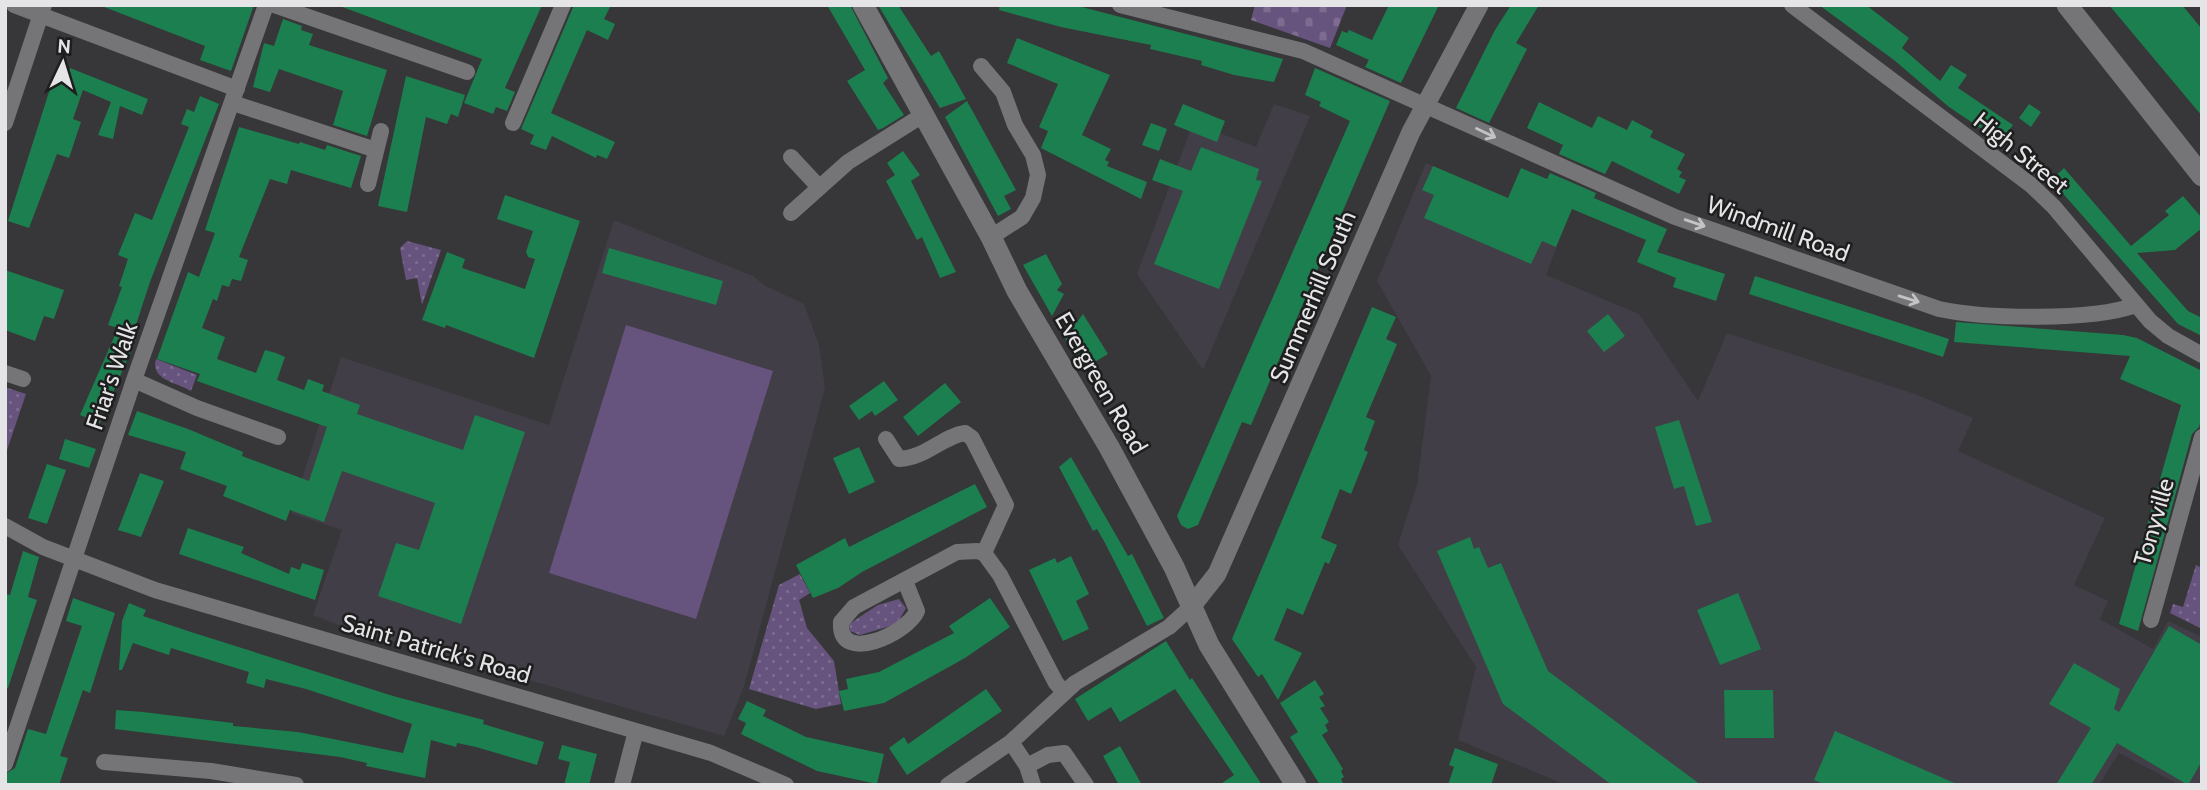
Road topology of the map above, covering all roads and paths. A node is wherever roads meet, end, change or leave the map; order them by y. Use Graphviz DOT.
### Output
graph roads {
  1 [pos="14,5"];
  2 [pos="267,5"];
  3 [pos="274,5"];
  4 [pos="563,5"];
  5 [pos="863,5"];
  6 [pos="1120,5"];
  7 [pos="1479,5"];
  8 [pos="1792,5"];
  9 [pos="2067,5"];
  10 [pos="42,11"];
  11 [pos="1183,13"];
  12 [pos="981,66"];
  13 [pos="467,72"];
  14 [pos="235,96"];
  15 [pos="1424,104"];
  16 [pos="923,115"];
  17 [pos="5,123"];
  18 [pos="513,123"];
  19 [pos="381,131"];
  20 [pos="376,150"];
  21 [pos="791,157"];
  22 [pos="2202,176"];
  23 [pos="368,184"];
  24 [pos="818,186"];
  25 [pos="791,213"];
  26 [pos="991,237"];
  27 [pos="2136,305"];
  28 [pos="2202,355"];
  29 [pos="5,373"];
  30 [pos="23,379"];
  31 [pos="134,380"];
  32 [pos="278,437"];
  33 [pos="2202,437"];
  34 [pos="886,439"];
  35 [pos="5,526"];
  36 [pos="984,553"];
  37 [pos="73,559"];
  38 [pos="905,581"];
  39 [pos="1191,607"];
  40 [pos="2151,620"];
  41 [pos="1065,692"];
  42 [pos="636,731"];
  43 [pos="1012,742"];
  44 [pos="104,762"];
  45 [pos="5,764"];
  46 [pos="1027,766"];
  47 [pos="296,785"];
  48 [pos="622,785"];
  49 [pos="786,785"];
  50 [pos="948,785"];
  51 [pos="1033,785"];
  52 [pos="1086,785"];
  53 [pos="1296,785"];
  1 -- 10 [label="street"];
  2 -- 14 [label="street, Friar's Walk"];
  3 -- 13 [label="street"];
  4 -- 18 [label="street"];
  5 -- 16 [label="main road, Evergreen Road"];
  6 -- 11 [label="street, Windmill Road"];
  7 -- 15 [label="street, Summerhill South"];
  8 -- 27 [label="street, High Street"];
  9 -- 22 [label="main road"];
  10 -- 14 [label="street"];
  10 -- 17 [label="street"];
  11 -- 15 [label="street, Windmill Road"];
  12 -- 26 [label="street"];
  14 -- 20 [label="street"];
  14 -- 31 [label="street, Friar's Walk"];
  15 -- 27 [label="street, Windmill Road, one-way"];
  15 -- 39 [label="street, Summerhill South"];
  16 -- 24 [label="street"];
  16 -- 26 [label="main road, Evergreen Road"];
  19 -- 20 [label="street"];
  20 -- 23 [label="street"];
  21 -- 24 [label="street"];
  24 -- 25 [label="street"];
  26 -- 39 [label="main road, Evergreen Road"];
  27 -- 28 [label="street, High Street"];
  29 -- 30 [label="street"];
  31 -- 32 [label="street"];
  31 -- 37 [label="street, Friar's Walk"];
  33 -- 40 [label="street, Tonyville"];
  34 -- 36 [label="street"];
  35 -- 37 [label="street, Saint Patrick's Road"];
  36 -- 38 [label="street"];
  36 -- 41 [label="street"];
  37 -- 42 [label="street, Saint Patrick's Road"];
  37 -- 45 [label="street, Friar's Walk"];
  38 -- 38 [label="street"];
  39 -- 41 [label="street"];
  39 -- 53 [label="main road, Evergreen Road"];
  41 -- 43 [label="street"];
  42 -- 48 [label="street"];
  42 -- 49 [label="street, Saint Patrick's Road"];
  43 -- 46 [label="street"];
  43 -- 50 [label="street"];
  44 -- 47 [label="street"];
  46 -- 51 [label="street"];
  46 -- 52 [label="street"];
}
